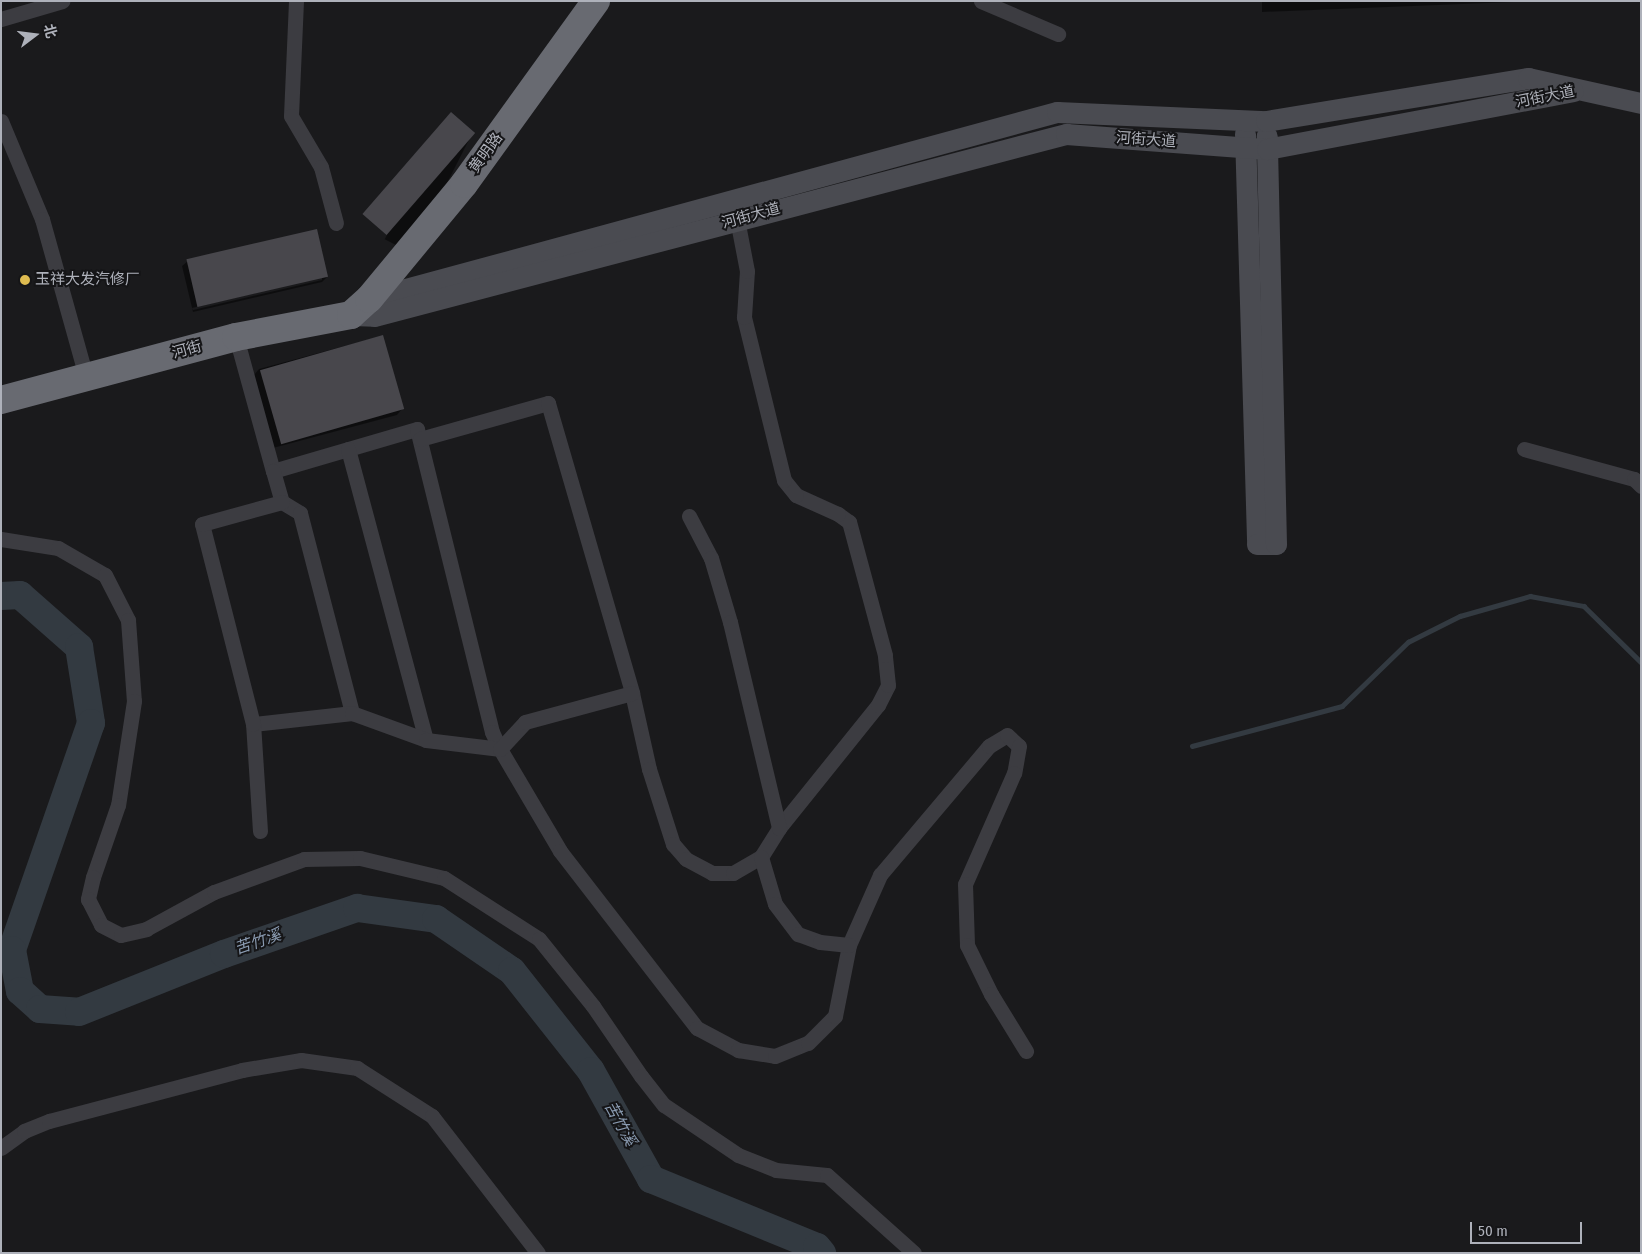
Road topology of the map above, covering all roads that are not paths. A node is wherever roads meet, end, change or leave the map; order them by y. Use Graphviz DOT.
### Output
graph roads {
  1 [pos="62,1"];
  2 [pos="296,1"];
  3 [pos="596,1"];
  4 [pos="981,1"];
  5 [pos="1,20"];
  6 [pos="1058,34"];
  7 [pos="1583,89"];
  8 [pos="1641,102"];
  9 [pos="1244,119"];
  10 [pos="1,121"];
  11 [pos="1266,121"];
  12 [pos="1246,148"];
  13 [pos="1267,149"];
  14 [pos="737,219"];
  15 [pos="336,223"];
  16 [pos="360,307"];
  17 [pos="236,337"];
  18 [pos="86,377"];
  19 [pos="1,400"];
  20 [pos="420,439"];
  21 [pos="348,449"];
  22 [pos="1524,449"];
  23 [pos="273,471"];
  24 [pos="1641,486"];
  25 [pos="282,502"];
  26 [pos="689,516"];
  27 [pos="1,539"];
  28 [pos="632,693"];
  29 [pos="352,713"];
  30 [pos="253,724"];
  31 [pos="426,740"];
  32 [pos="500,749"];
  33 [pos="779,828"];
  34 [pos="260,831"];
  35 [pos="761,857"];
  36 [pos="849,945"];
  37 [pos="1026,1051"];
  38 [pos="1,1148"];
  39 [pos="538,1253"];
  40 [pos="914,1253"];
  1 -- 5 [label="street"];
  2 -- 15 [label="street"];
  3 -- 16 [label="highway, 黄明路"];
  4 -- 6 [label="street"];
  7 -- 8 [label="main road"];
  7 -- 11 [label="main road, 河街大道"];
  7 -- 13 [label="main road, 河街大道"];
  9 -- 11 [label="main road, 河街大道"];
  9 -- 12 [label="main road"];
  9 -- 16 [label="main road, 河街大道"];
  10 -- 18 [label="street"];
  11 -- 13 [label="main road"];
  12 -- 13 [label="main road, 河街大道"];
  12 -- 13 [label="main road"];
  12 -- 14 [label="main road, 河街大道"];
  14 -- 16 [label="main road, 河街大道"];
  14 -- 33 [label="street"];
  16 -- 17 [label="highway, 河街"];
  17 -- 18 [label="highway, 河街"];
  17 -- 23 [label="street"];
  18 -- 19 [label="highway, 河街"];
  20 -- 21 [label="street"];
  20 -- 28 [label="street"];
  20 -- 32 [label="street"];
  21 -- 23 [label="street"];
  21 -- 31 [label="street"];
  22 -- 24 [label="street"];
  23 -- 25 [label="street"];
  25 -- 29 [label="street"];
  25 -- 30 [label="street"];
  26 -- 33 [label="street"];
  27 -- 40 [label="street"];
  28 -- 32 [label="street"];
  28 -- 35 [label="street"];
  29 -- 30 [label="street"];
  29 -- 31 [label="street"];
  30 -- 34 [label="street"];
  31 -- 32 [label="street"];
  32 -- 36 [label="street"];
  33 -- 35 [label="street"];
  35 -- 36 [label="street"];
  36 -- 37 [label="street"];
  38 -- 39 [label="street"];
}
